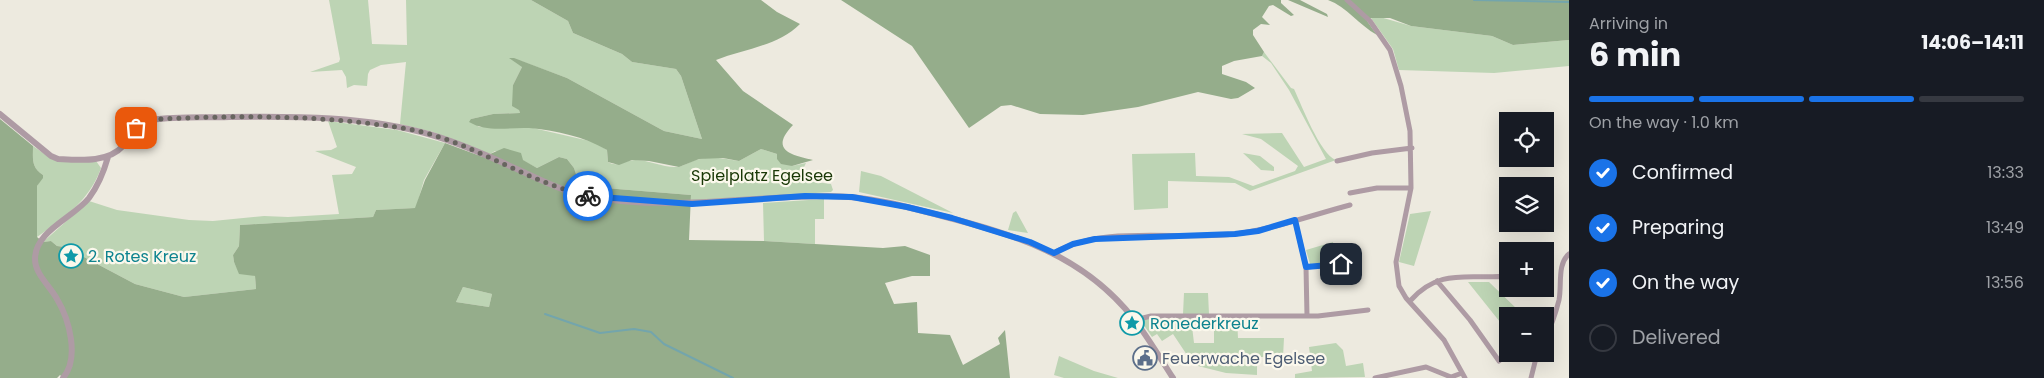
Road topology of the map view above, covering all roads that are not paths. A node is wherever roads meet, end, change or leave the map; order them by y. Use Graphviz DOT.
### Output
graph roads {
  1 [pos="1347,0"];
  2 [pos="0,114"];
  3 [pos="1412,148"];
  4 [pos="108,157"];
  5 [pos="1337,161"];
  6 [pos="1411,188"];
  7 [pos="1350,193"];
  8 [pos="1350,205"];
  9 [pos="1295,220"];
  10 [pos="1054,253"];
  11 [pos="1569,254"];
  12 [pos="1356,263"];
  13 [pos="1306,267"];
  14 [pos="1499,276"];
  15 [pos="1437,281"];
  16 [pos="1410,301"];
  17 [pos="1368,310"];
  18 [pos="1554,314"];
  19 [pos="1307,316"];
  20 [pos="1135,320"];
  21 [pos="1499,361"];
  22 [pos="1535,362"];
  23 [pos="1463,375"];
  24 [pos="63,378"];
  25 [pos="1173,378"];
  26 [pos="1375,378"];
  27 [pos="1531,378"];
  1 -- 3 [label="street"];
  2 -- 4 [label="street"];
  3 -- 5 [label="street"];
  3 -- 6 [label="street"];
  4 -- 10 [label="street"];
  4 -- 24 [label="street"];
  6 -- 7 [label="street"];
  6 -- 16 [label="street"];
  8 -- 9 [label="street"];
  9 -- 10 [label="street"];
  9 -- 13 [label="street"];
  10 -- 20 [label="street"];
  11 -- 18 [label="street"];
  12 -- 13 [label="street"];
  13 -- 19 [label="street"];
  14 -- 15 [label="street"];
  15 -- 16 [label="street"];
  15 -- 21 [label="street"];
  16 -- 23 [label="street"];
  17 -- 19 [label="street"];
  19 -- 20 [label="street"];
  20 -- 25 [label="street"];
  22 -- 27 [label="street"];
  23 -- 26 [label="street"];
}
